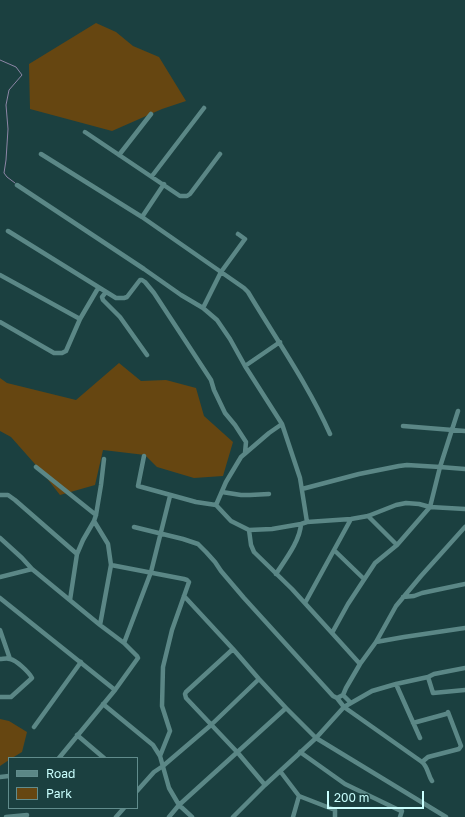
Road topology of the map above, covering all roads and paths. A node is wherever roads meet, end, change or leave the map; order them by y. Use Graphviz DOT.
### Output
graph roads {
  1 [pos="204,108"];
  2 [pos="151,114"];
  3 [pos="85,132"];
  4 [pos="41,154"];
  5 [pos="220,154"];
  6 [pos="119,155"];
  7 [pos="152,176"];
  8 [pos="164,184"];
  9 [pos="17,185"];
  10 [pos="142,217"];
  11 [pos="8,231"];
  12 [pos="238,234"];
  13 [pos="221,272"];
  14 [pos="0,275"];
  15 [pos="100,288"];
  16 [pos="106,292"];
  17 [pos="203,308"];
  18 [pos="80,319"];
  19 [pos="0,322"];
  20 [pos="280,342"];
  21 [pos="147,356"];
  22 [pos="245,366"];
  23 [pos="458,411"];
  24 [pos="282,424"];
  25 [pos="404,426"];
  26 [pos="452,430"];
  27 [pos="465,431"];
  28 [pos="330,434"];
  29 [pos="245,453"];
  30 [pos="144,456"];
  31 [pos="104,458"];
  32 [pos="36,467"];
  33 [pos="440,467"];
  34 [pos="465,469"];
  35 [pos="302,489"];
  36 [pos="222,492"];
  37 [pos="269,494"];
  38 [pos="0,495"];
  39 [pos="170,496"];
  40 [pos="216,505"];
  41 [pos="430,507"];
  42 [pos="465,510"];
  43 [pos="96,515"];
  44 [pos="368,516"];
  45 [pos="351,518"];
  46 [pos="94,521"];
  47 [pos="307,522"];
  48 [pos="301,524"];
  49 [pos="134,527"];
  50 [pos="465,527"];
  51 [pos="249,530"];
  52 [pos="160,534"];
  53 [pos="0,538"];
  54 [pos="397,544"];
  55 [pos="334,550"];
  56 [pos="77,554"];
  57 [pos="111,565"];
  58 [pos="32,569"];
  59 [pos="151,572"];
  60 [pos="276,574"];
  61 [pos="0,577"];
  62 [pos="364,579"];
  63 [pos="465,584"];
  64 [pos="184,596"];
  65 [pos="403,597"];
  66 [pos="0,598"];
  67 [pos="70,600"];
  68 [pos="305,603"];
  69 [pos="100,625"];
  70 [pos="465,628"];
  71 [pos="0,630"];
  72 [pos="332,633"];
  73 [pos="376,642"];
  74 [pos="124,643"];
  75 [pos="233,649"];
  76 [pos="0,658"];
  77 [pos="10,658"];
  78 [pos="81,662"];
  79 [pos="360,664"];
  80 [pos="465,668"];
  81 [pos="428,677"];
  82 [pos="259,679"];
  83 [pos="396,684"];
  84 [pos="115,690"];
  85 [pos="465,690"];
  86 [pos="344,695"];
  87 [pos="0,698"];
  88 [pos="337,698"];
  89 [pos="351,703"];
  90 [pos="103,704"];
  91 [pos="344,707"];
  92 [pos="286,708"];
  93 [pos="413,722"];
  94 [pos="211,725"];
  95 [pos="34,727"];
  96 [pos="77,735"];
  97 [pos="316,738"];
  98 [pos="420,738"];
  99 [pos="300,752"];
  100 [pos="238,753"];
  101 [pos="160,756"];
  102 [pos="61,757"];
  103 [pos="103,757"];
  104 [pos="422,762"];
  105 [pos="163,766"];
  106 [pos="280,771"];
  107 [pos="432,781"];
  108 [pos="265,785"];
  109 [pos="138,788"];
  110 [pos="299,796"];
  111 [pos="179,805"];
  112 [pos="123,809"];
  113 [pos="27,815"];
  114 [pos="6,817"];
  115 [pos="116,817"];
  116 [pos="169,817"];
  117 [pos="192,817"];
  118 [pos="233,817"];
  119 [pos="293,817"];
  120 [pos="335,817"];
  121 [pos="400,817"];
  122 [pos="446,817"];
  1 -- 7 [label="street"];
  2 -- 6 [label="street"];
  3 -- 6 [label="street"];
  4 -- 10 [label="street"];
  5 -- 8 [label="street"];
  6 -- 7 [label="street"];
  7 -- 8 [label="street"];
  8 -- 10 [label="street"];
  9 -- 17 [label="street"];
  10 -- 13 [label="street"];
  11 -- 15 [label="street"];
  12 -- 13 [label="street"];
  13 -- 17 [label="street"];
  13 -- 20 [label="street"];
  14 -- 18 [label="street"];
  15 -- 16 [label="street"];
  15 -- 18 [label="street"];
  16 -- 21 [label="street"];
  16 -- 29 [label="street"];
  17 -- 22 [label="street"];
  18 -- 19 [label="street"];
  20 -- 22 [label="street"];
  20 -- 28 [label="street"];
  22 -- 24 [label="street"];
  23 -- 26 [label="street"];
  24 -- 29 [label="street"];
  24 -- 35 [label="street"];
  25 -- 26 [label="street"];
  26 -- 27 [label="street"];
  26 -- 33 [label="street"];
  29 -- 36 [label="street"];
  30 -- 39 [label="street"];
  31 -- 43 [label="street"];
  32 -- 43 [label="street"];
  33 -- 34 [label="street"];
  33 -- 35 [label="street"];
  33 -- 41 [label="street"];
  35 -- 47 [label="street"];
  36 -- 37 [label="street"];
  36 -- 40 [label="street"];
  38 -- 56 [label="street"];
  39 -- 40 [label="street"];
  39 -- 52 [label="street"];
  40 -- 51 [label="street"];
  41 -- 42 [label="street"];
  41 -- 44 [label="street"];
  41 -- 54 [label="street"];
  43 -- 46 [label="street"];
  44 -- 45 [label="street"];
  44 -- 54 [label="street"];
  45 -- 47 [label="street"];
  45 -- 55 [label="street"];
  46 -- 56 [label="street"];
  46 -- 57 [label="street"];
  47 -- 48 [label="street"];
  48 -- 51 [label="street"];
  48 -- 60 [label="street"];
  49 -- 52 [label="street"];
  50 -- 65 [label="street"];
  51 -- 60 [label="street"];
  52 -- 59 [label="street"];
  52 -- 88 [label="street"];
  53 -- 58 [label="street"];
  54 -- 62 [label="street"];
  55 -- 62 [label="street"];
  55 -- 68 [label="street"];
  56 -- 67 [label="street"];
  57 -- 59 [label="street"];
  57 -- 69 [label="street"];
  58 -- 61 [label="street"];
  58 -- 67 [label="street"];
  59 -- 64 [label="street"];
  59 -- 74 [label="street"];
  60 -- 68 [label="street"];
  62 -- 72 [label="street"];
  63 -- 65 [label="street"];
  64 -- 75 [label="street"];
  64 -- 101 [label="street"];
  65 -- 73 [label="street"];
  66 -- 78 [label="street"];
  67 -- 69 [label="street"];
  68 -- 72 [label="street"];
  69 -- 74 [label="street"];
  70 -- 73 [label="street"];
  71 -- 77 [label="street"];
  72 -- 79 [label="street"];
  73 -- 79 [label="street"];
  74 -- 84 [label="street"];
  75 -- 82 [label="street"];
  75 -- 94 [label="street"];
  76 -- 77 [label="street"];
  77 -- 87 [label="street"];
  78 -- 84 [label="street"];
  78 -- 95 [label="street"];
  79 -- 86 [label="street"];
  80 -- 81 [label="street"];
  81 -- 83 [label="street"];
  81 -- 85 [label="street"];
  82 -- 92 [label="street"];
  82 -- 94 [label="street"];
  83 -- 89 [label="street"];
  83 -- 93 [label="street"];
  84 -- 90 [label="street"];
  86 -- 88 [label="street"];
  86 -- 89 [label="street"];
  88 -- 91 [label="street"];
  89 -- 91 [label="street"];
  90 -- 96 [label="street"];
  90 -- 101 [label="street"];
  91 -- 97 [label="street"];
  91 -- 104 [label="street"];
  92 -- 97 [label="street"];
  92 -- 100 [label="street"];
  93 -- 98 [label="street"];
  93 -- 104 [label="street"];
  94 -- 100 [label="street"];
  94 -- 105 [label="street"];
  96 -- 102 [label="street"];
  96 -- 103 [label="street"];
  97 -- 99 [label="street"];
  97 -- 122 [label="street"];
  99 -- 106 [label="street"];
  99 -- 121 [label="street"];
  100 -- 108 [label="street"];
  100 -- 111 [label="street"];
  101 -- 105 [label="street"];
  104 -- 107 [label="street"];
  105 -- 109 [label="street"];
  105 -- 111 [label="street"];
  106 -- 108 [label="street"];
  106 -- 110 [label="street"];
  108 -- 118 [label="street"];
  110 -- 119 [label="street"];
  110 -- 120 [label="street"];
  111 -- 116 [label="street"];
  111 -- 117 [label="street"];
  112 -- 115 [label="street"];
  113 -- 114 [label="street"];
}
